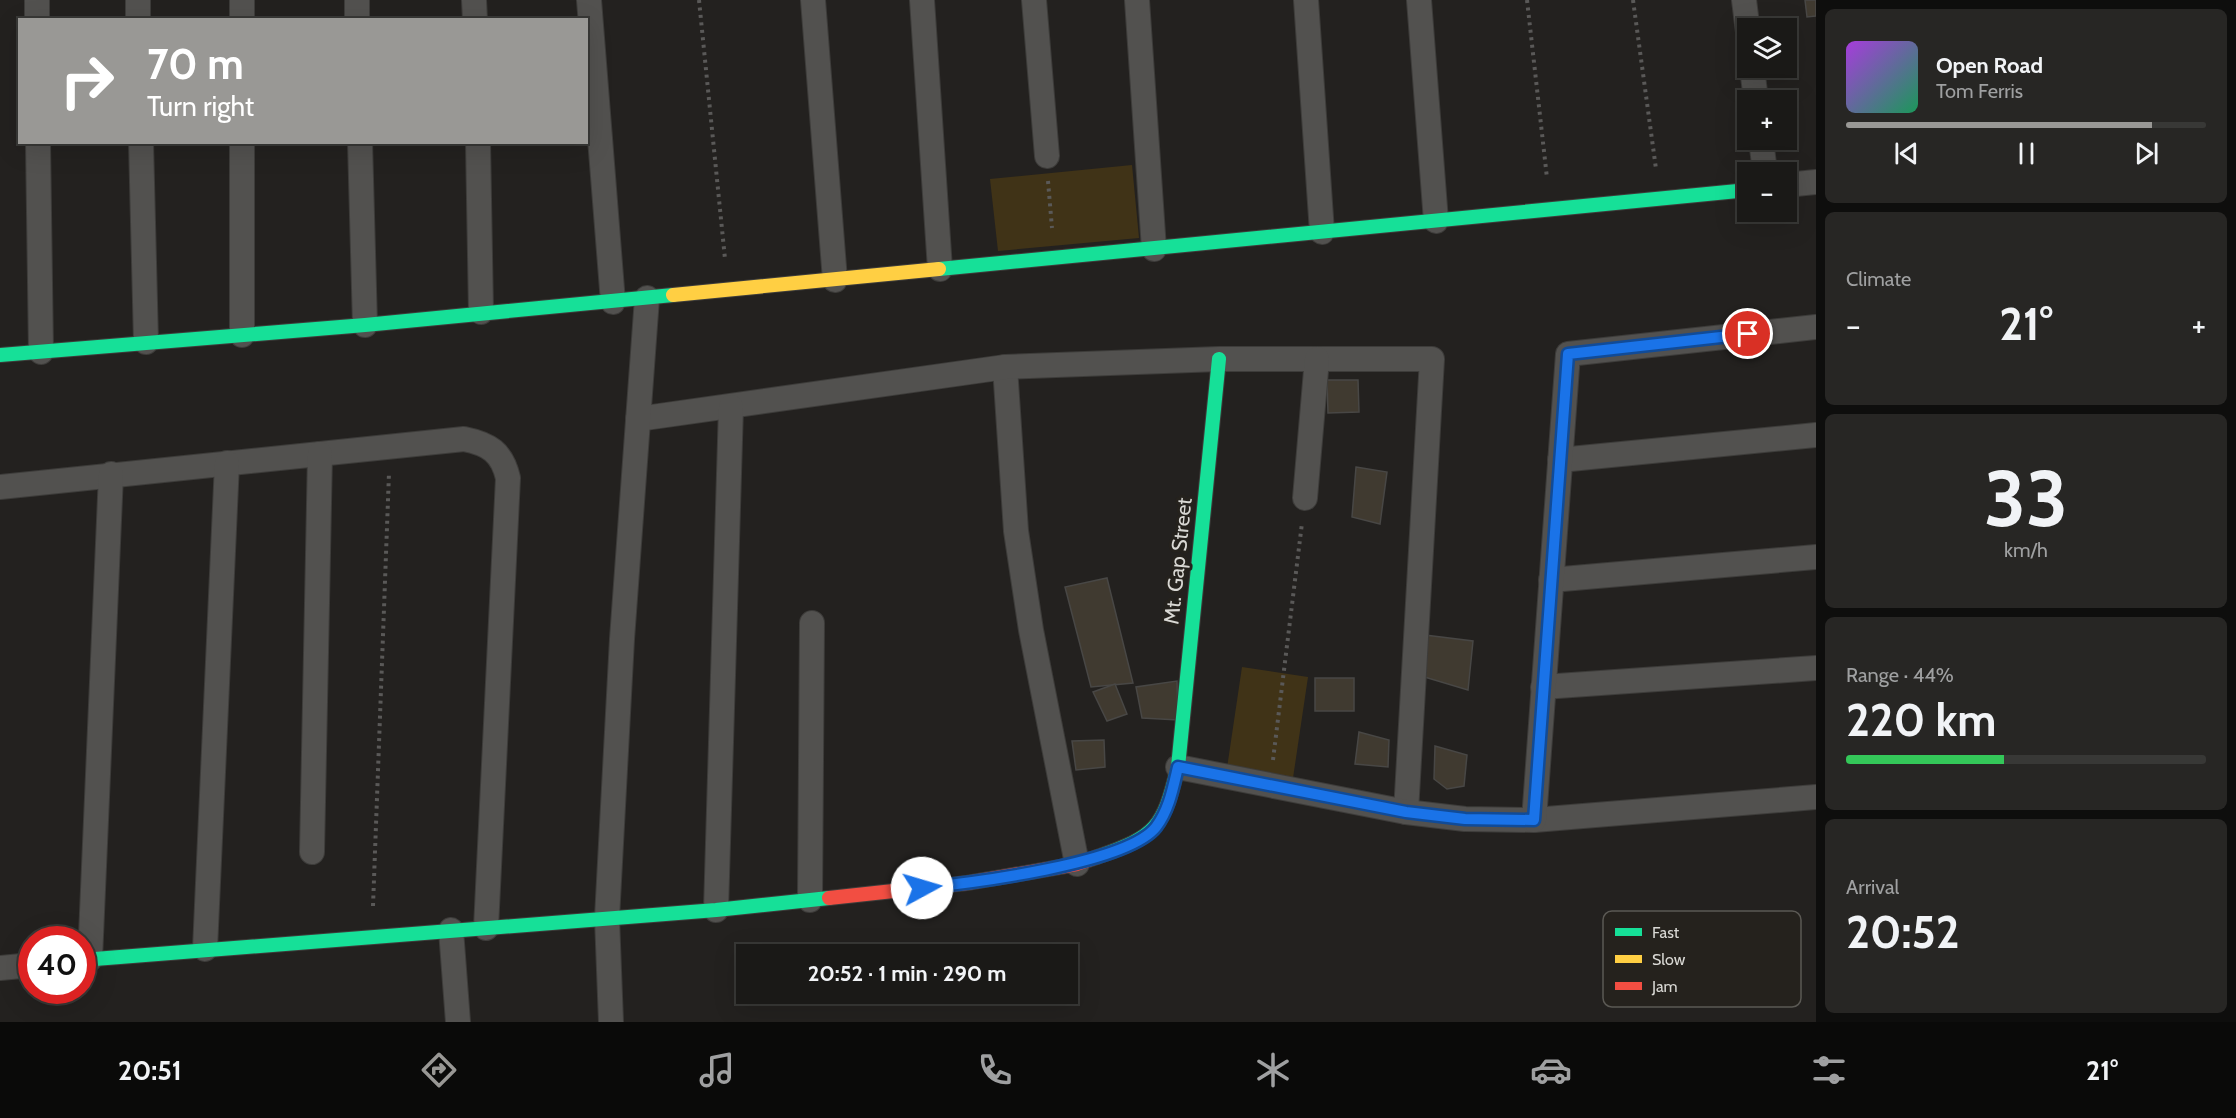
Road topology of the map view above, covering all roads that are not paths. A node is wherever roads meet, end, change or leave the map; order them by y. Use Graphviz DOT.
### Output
graph roads {
  1 [pos="37,0"];
  2 [pos="138,0"];
  3 [pos="242,0"];
  4 [pos="357,0"];
  5 [pos="474,0"];
  6 [pos="589,0"];
  7 [pos="813,0"];
  8 [pos="922,0"];
  9 [pos="1034,0"];
  10 [pos="1137,0"];
  11 [pos="1306,0"];
  12 [pos="1419,0"];
  13 [pos="1744,0"];
  14 [pos="37,18"];
  15 [pos="138,18"];
  16 [pos="242,18"];
  17 [pos="357,18"];
  18 [pos="475,18"];
  19 [pos="1746,18"];
  20 [pos="38,144"];
  21 [pos="141,144"];
  22 [pos="242,144"];
  23 [pos="360,144"];
  24 [pos="478,144"];
  25 [pos="1047,165"];
  26 [pos="1816,182"];
  27 [pos="1797,184"];
  28 [pos="1737,190"];
  29 [pos="1436,221"];
  30 [pos="1322,232"];
  31 [pos="1154,249"];
  32 [pos="940,269"];
  33 [pos="835,280"];
  34 [pos="647,298"];
  35 [pos="613,302"];
  36 [pos="482,312"];
  37 [pos="365,325"];
  38 [pos="1816,327"];
  39 [pos="242,335"];
  40 [pos="146,342"];
  41 [pos="40,352"];
  42 [pos="0,356"];
  43 [pos="1219,359"];
  44 [pos="1317,359"];
  45 [pos="1005,367"];
  46 [pos="731,407"];
  47 [pos="638,419"];
  48 [pos="1816,435"];
  49 [pos="320,454"];
  50 [pos="1560,460"];
  51 [pos="227,463"];
  52 [pos="111,474"];
  53 [pos="0,488"];
  54 [pos="1305,498"];
  55 [pos="1816,557"];
  56 [pos="1551,580"];
  57 [pos="812,623"];
  58 [pos="1816,668"];
  59 [pos="1543,687"];
  60 [pos="1178,767"];
  61 [pos="1816,797"];
  62 [pos="1406,812"];
  63 [pos="1534,820"];
  64 [pos="312,852"];
  65 [pos="1077,864"];
  66 [pos="810,900"];
  67 [pos="716,910"];
  68 [pos="607,918"];
  69 [pos="88,926"];
  70 [pos="486,927"];
  71 [pos="451,930"];
  72 [pos="205,949"];
  73 [pos="96,959"];
  74 [pos="18,966"];
  75 [pos="0,968"];
  76 [pos="458,1022"];
  77 [pos="611,1022"];
  1 -- 14 [label="street"];
  2 -- 15 [label="street"];
  3 -- 16 [label="street"];
  4 -- 17 [label="street"];
  5 -- 18 [label="street"];
  6 -- 35 [label="street"];
  7 -- 33 [label="street"];
  8 -- 32 [label="street"];
  9 -- 25 [label="street"];
  10 -- 31 [label="street"];
  11 -- 30 [label="street"];
  12 -- 29 [label="street"];
  13 -- 19 [label="street"];
  20 -- 41 [label="street"];
  21 -- 40 [label="street"];
  22 -- 39 [label="street"];
  23 -- 37 [label="street"];
  24 -- 36 [label="street"];
  26 -- 27 [label="street"];
  28 -- 29 [label="street"];
  29 -- 30 [label="street"];
  30 -- 31 [label="street"];
  31 -- 32 [label="street"];
  32 -- 33 [label="street"];
  33 -- 34 [label="street"];
  34 -- 35 [label="street"];
  34 -- 47 [label="street"];
  35 -- 36 [label="street"];
  36 -- 37 [label="street"];
  37 -- 39 [label="street"];
  38 -- 50 [label="street"];
  39 -- 40 [label="street"];
  40 -- 41 [label="street"];
  41 -- 42 [label="street"];
  43 -- 44 [label="street"];
  43 -- 45 [label="street"];
  43 -- 60 [label="street, Mt. Gap Street"];
  44 -- 54 [label="street"];
  44 -- 62 [label="street"];
  45 -- 46 [label="street"];
  45 -- 65 [label="street"];
  46 -- 47 [label="street"];
  46 -- 67 [label="street"];
  47 -- 68 [label="street"];
  48 -- 50 [label="street"];
  49 -- 51 [label="street"];
  49 -- 64 [label="street"];
  49 -- 70 [label="street"];
  50 -- 56 [label="street"];
  51 -- 52 [label="street"];
  51 -- 72 [label="street"];
  52 -- 53 [label="street"];
  52 -- 69 [label="street"];
  55 -- 56 [label="street"];
  56 -- 59 [label="street"];
  57 -- 66 [label="street"];
  58 -- 59 [label="street"];
  59 -- 63 [label="street"];
  60 -- 62 [label="street"];
  60 -- 65 [label="street, Mt. Gap Street"];
  61 -- 63 [label="street"];
  62 -- 63 [label="street"];
  65 -- 66 [label="street, Mt. Gap Street"];
  66 -- 67 [label="street, Mt. Gap Street"];
  67 -- 68 [label="street, Mt. Gap Street"];
  68 -- 70 [label="street, Mt. Gap Street"];
  68 -- 77 [label="street"];
  70 -- 71 [label="street, Mt. Gap Street"];
  71 -- 72 [label="street, Mt. Gap Street"];
  71 -- 76 [label="street"];
  72 -- 73 [label="street, Mt. Gap Street"];
  74 -- 75 [label="street"];
}
